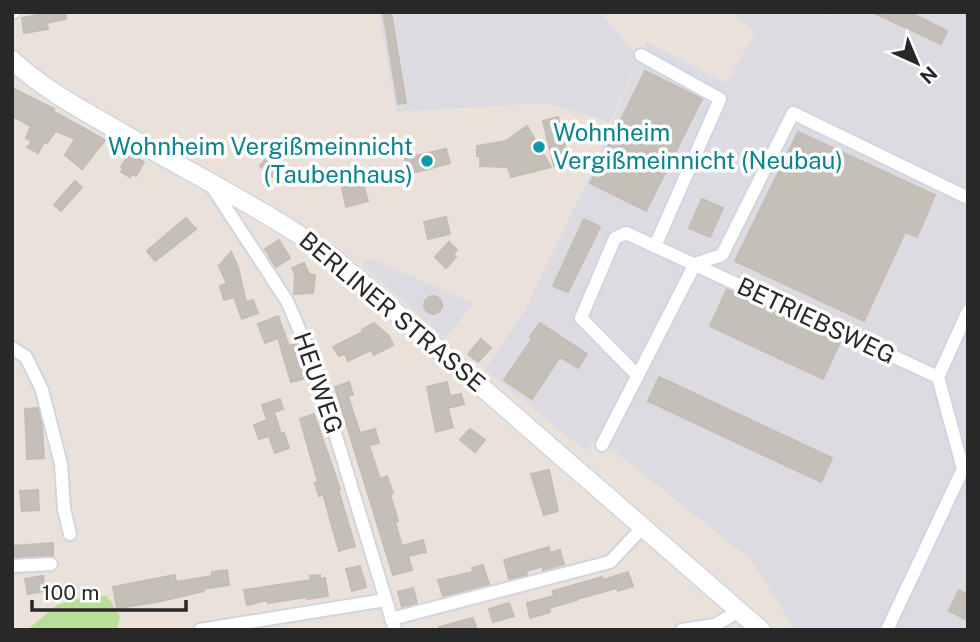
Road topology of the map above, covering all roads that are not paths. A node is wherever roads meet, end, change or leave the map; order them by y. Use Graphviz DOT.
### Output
graph roads {
  1 [pos="641,55"];
  2 [pos="12,60"];
  3 [pos="211,185"];
  4 [pos="968,198"];
  5 [pos="655,246"];
  6 [pos="695,264"];
  7 [pos="968,311"];
  8 [pos="12,348"];
  9 [pos="638,376"];
  10 [pos="937,377"];
  11 [pos="602,445"];
  12 [pos="643,527"];
  13 [pos="70,534"];
  14 [pos="51,564"];
  15 [pos="12,566"];
  16 [pos="385,600"];
  17 [pos="739,611"];
  18 [pos="393,624"];
  19 [pos="200,630"];
  20 [pos="682,630"];
  21 [pos="761,630"];
  22 [pos="887,630"];
  1 -- 5 [label="street"];
  2 -- 3 [label="main road, BERLINER STRASSE"];
  3 -- 12 [label="main road, BERLINER STRASSE"];
  3 -- 16 [label="street, HEUWEG"];
  4 -- 6 [label="street, BETRIEBSWEG"];
  5 -- 6 [label="street, BETRIEBSWEG"];
  5 -- 9 [label="street, BETRIEBSWEG"];
  6 -- 9 [label="street"];
  6 -- 10 [label="street, BETRIEBSWEG"];
  7 -- 10 [label="street"];
  8 -- 13 [label="street"];
  9 -- 11 [label="street"];
  10 -- 22 [label="street"];
  12 -- 17 [label="main road, BERLINER STRASSE"];
  12 -- 18 [label="street, HEUWEG"];
  14 -- 15 [label="street"];
  16 -- 18 [label="street, HEUWEG"];
  16 -- 19 [label="street"];
  17 -- 20 [label="street"];
  17 -- 21 [label="main road, BERLINER STRASSE"];
}
